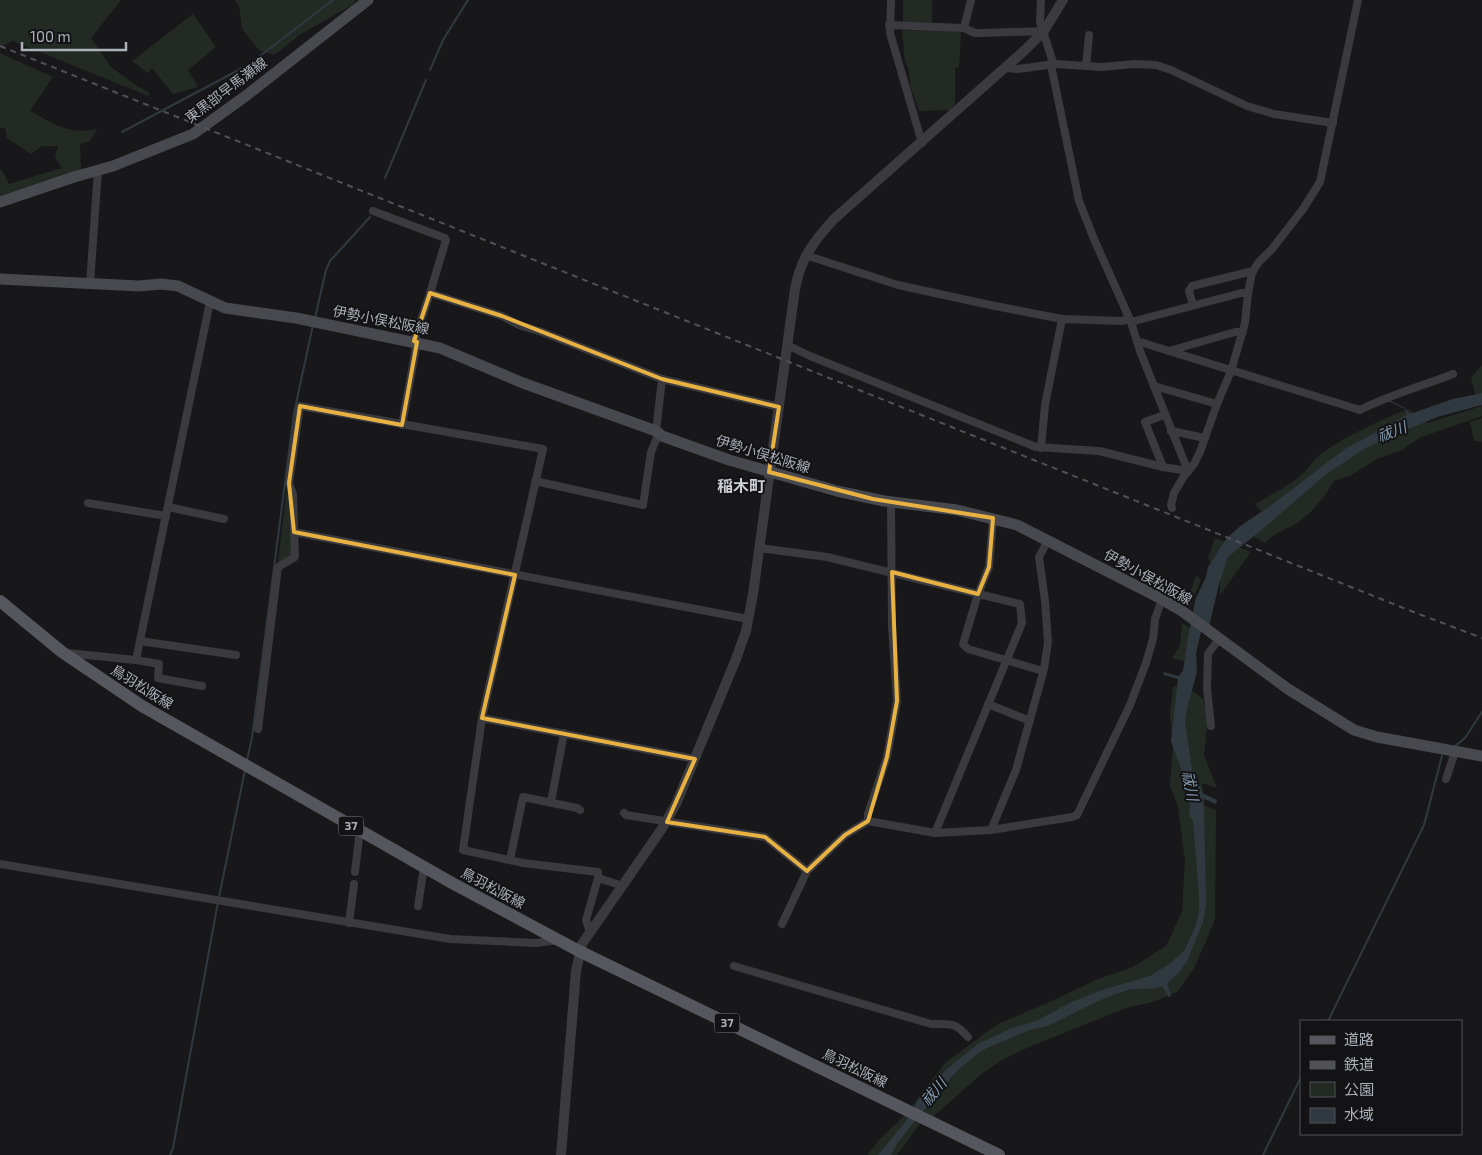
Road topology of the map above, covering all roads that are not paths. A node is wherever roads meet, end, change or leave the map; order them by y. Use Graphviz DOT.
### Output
graph roads {
  1 [pos="368,0"];
  2 [pos="891,0"];
  3 [pos="972,0"];
  4 [pos="1041,0"];
  5 [pos="1063,0"];
  6 [pos="1358,0"];
  7 [pos="889,25"];
  8 [pos="964,28"];
  9 [pos="1044,31"];
  10 [pos="1089,35"];
  11 [pos="1052,65"];
  12 [pos="1086,66"];
  13 [pos="1005,68"];
  14 [pos="1333,123"];
  15 [pos="922,142"];
  16 [pos="98,170"];
  17 [pos="0,202"];
  18 [pos="373,211"];
  19 [pos="805,255"];
  20 [pos="1253,271"];
  21 [pos="0,279"];
  22 [pos="90,284"];
  23 [pos="430,293"];
  24 [pos="1248,293"];
  25 [pos="210,302"];
  26 [pos="1193,306"];
  27 [pos="1062,319"];
  28 [pos="1130,320"];
  29 [pos="1243,332"];
  30 [pos="416,341"];
  31 [pos="1137,341"];
  32 [pos="787,345"];
  33 [pos="1169,351"];
  34 [pos="1231,370"];
  35 [pos="1453,374"];
  36 [pos="662,379"];
  37 [pos="1154,386"];
  38 [pos="1217,404"];
  39 [pos="779,407"];
  40 [pos="1164,415"];
  41 [pos="402,425"];
  42 [pos="1170,431"];
  43 [pos="657,432"];
  44 [pos="1205,438"];
  45 [pos="1041,448"];
  46 [pos="1162,467"];
  47 [pos="1188,471"];
  48 [pos="769,472"];
  49 [pos="536,481"];
  50 [pos="891,502"];
  51 [pos="88,503"];
  52 [pos="168,507"];
  53 [pos="1172,508"];
  54 [pos="166,516"];
  55 [pos="993,518"];
  56 [pos="224,519"];
  57 [pos="294,532"];
  58 [pos="1048,540"];
  59 [pos="759,548"];
  60 [pos="892,572"];
  61 [pos="515,575"];
  62 [pos="978,594"];
  63 [pos="1162,599"];
  64 [pos="0,601"];
  65 [pos="748,619"];
  66 [pos="1218,638"];
  67 [pos="140,641"];
  68 [pos="62,652"];
  69 [pos="236,656"];
  70 [pos="136,660"];
  71 [pos="1006,660"];
  72 [pos="1043,671"];
  73 [pos="202,686"];
  74 [pos="988,704"];
  75 [pos="482,718"];
  76 [pos="1030,721"];
  77 [pos="1211,726"];
  78 [pos="258,729"];
  79 [pos="564,733"];
  80 [pos="1455,752"];
  81 [pos="1482,756"];
  82 [pos="695,759"];
  83 [pos="1446,779"];
  84 [pos="550,802"];
  85 [pos="580,810"];
  86 [pos="624,813"];
  87 [pos="868,821"];
  88 [pos="667,822"];
  89 [pos="360,830"];
  90 [pos="991,830"];
  91 [pos="935,833"];
  92 [pos="510,860"];
  93 [pos="0,864"];
  94 [pos="424,868"];
  95 [pos="355,872"];
  96 [pos="807,872"];
  97 [pos="598,878"];
  98 [pos="354,884"];
  99 [pos="623,886"];
  100 [pos="418,906"];
  101 [pos="349,923"];
  102 [pos="782,924"];
  103 [pos="590,933"];
  104 [pos="559,940"];
  105 [pos="579,951"];
  106 [pos="734,966"];
  107 [pos="968,1038"];
  108 [pos="561,1155"];
  109 [pos="999,1155"];
  1 -- 16 [label="main road, 東黒部早馬瀬線"];
  2 -- 7 [label="street"];
  3 -- 8 [label="street"];
  4 -- 9 [label="street"];
  5 -- 9 [label="street"];
  6 -- 14 [label="street"];
  7 -- 8 [label="street"];
  7 -- 15 [label="street"];
  8 -- 9 [label="street"];
  9 -- 11 [label="street"];
  9 -- 13 [label="street"];
  10 -- 12 [label="street"];
  11 -- 12 [label="street"];
  11 -- 13 [label="street"];
  11 -- 28 [label="street"];
  12 -- 14 [label="street"];
  13 -- 15 [label="street"];
  14 -- 20 [label="street"];
  15 -- 19 [label="street"];
  16 -- 17 [label="main road, 東黒部早馬瀬線"];
  16 -- 22 [label="street"];
  18 -- 23 [label="street"];
  19 -- 27 [label="street"];
  19 -- 32 [label="street"];
  20 -- 24 [label="street"];
  20 -- 26 [label="street"];
  21 -- 22 [label="main road, 伊勢小俣松阪線"];
  22 -- 25 [label="main road, 伊勢小俣松阪線"];
  23 -- 30 [label="street"];
  23 -- 36 [label="street"];
  24 -- 26 [label="street"];
  24 -- 29 [label="street"];
  25 -- 30 [label="main road, 伊勢小俣松阪線"];
  25 -- 52 [label="street"];
  26 -- 28 [label="street"];
  27 -- 28 [label="street"];
  27 -- 45 [label="street"];
  28 -- 31 [label="street"];
  29 -- 33 [label="street"];
  29 -- 34 [label="street"];
  30 -- 41 [label="street"];
  30 -- 43 [label="main road, 伊勢小俣松阪線"];
  31 -- 33 [label="street"];
  31 -- 37 [label="street"];
  32 -- 39 [label="street"];
  32 -- 45 [label="street"];
  33 -- 34 [label="street"];
  34 -- 35 [label="street"];
  34 -- 38 [label="street"];
  36 -- 39 [label="street"];
  36 -- 43 [label="street"];
  37 -- 38 [label="street"];
  37 -- 40 [label="street"];
  38 -- 44 [label="street"];
  39 -- 48 [label="street"];
  40 -- 42 [label="street"];
  40 -- 46 [label="street"];
  41 -- 49 [label="street"];
  41 -- 57 [label="street"];
  42 -- 44 [label="street"];
  42 -- 47 [label="street"];
  43 -- 48 [label="main road, 伊勢小俣松阪線"];
  43 -- 49 [label="street"];
  44 -- 47 [label="street"];
  45 -- 46 [label="street"];
  46 -- 47 [label="street"];
  47 -- 53 [label="street"];
  48 -- 50 [label="main road, 伊勢小俣松阪線"];
  48 -- 59 [label="street"];
  49 -- 61 [label="street"];
  50 -- 55 [label="main road, 伊勢小俣松阪線"];
  50 -- 60 [label="street"];
  51 -- 54 [label="street"];
  52 -- 54 [label="street"];
  52 -- 56 [label="street"];
  54 -- 67 [label="street"];
  55 -- 58 [label="main road, 伊勢小俣松阪線"];
  55 -- 62 [label="street"];
  57 -- 61 [label="street"];
  57 -- 78 [label="street"];
  58 -- 63 [label="main road, 伊勢小俣松阪線"];
  58 -- 72 [label="street"];
  59 -- 60 [label="street"];
  59 -- 65 [label="street"];
  60 -- 62 [label="street"];
  60 -- 87 [label="street"];
  61 -- 65 [label="street"];
  61 -- 75 [label="street"];
  62 -- 71 [label="street"];
  62 -- 71 [label="street"];
  63 -- 66 [label="main road, 伊勢小俣松阪線"];
  63 -- 90 [label="street"];
  64 -- 68 [label="main road, 鳥羽松阪線 / 37"];
  65 -- 82 [label="street"];
  66 -- 77 [label="street"];
  66 -- 80 [label="main road, 伊勢小俣松阪線"];
  67 -- 69 [label="street"];
  67 -- 70 [label="street"];
  68 -- 70 [label="street"];
  68 -- 89 [label="main road, 鳥羽松阪線 / 37"];
  70 -- 73 [label="street"];
  71 -- 72 [label="street"];
  71 -- 74 [label="street"];
  72 -- 76 [label="street"];
  74 -- 76 [label="street"];
  74 -- 91 [label="street"];
  75 -- 79 [label="street"];
  75 -- 92 [label="street"];
  76 -- 90 [label="street"];
  79 -- 82 [label="street"];
  79 -- 84 [label="street"];
  80 -- 81 [label="main road, 伊勢小俣松阪線"];
  80 -- 83 [label="street"];
  82 -- 88 [label="street"];
  84 -- 85 [label="street"];
  84 -- 92 [label="street"];
  86 -- 88 [label="street"];
  87 -- 91 [label="street"];
  87 -- 96 [label="street"];
  88 -- 96 [label="street"];
  88 -- 99 [label="street"];
  89 -- 94 [label="main road, 鳥羽松阪線 / 37"];
  89 -- 95 [label="street"];
  90 -- 91 [label="street"];
  92 -- 97 [label="street"];
  93 -- 101 [label="street"];
  94 -- 100 [label="street"];
  94 -- 104 [label="main road, 鳥羽松阪線 / 37"];
  96 -- 102 [label="street"];
  97 -- 99 [label="street"];
  97 -- 103 [label="street"];
  98 -- 101 [label="street"];
  99 -- 103 [label="street"];
  101 -- 104 [label="street"];
  103 -- 105 [label="street"];
  104 -- 105 [label="main road, 鳥羽松阪線 / 37"];
  105 -- 108 [label="street"];
  105 -- 109 [label="main road, 鳥羽松阪線 / 37"];
  106 -- 107 [label="street"];
}
